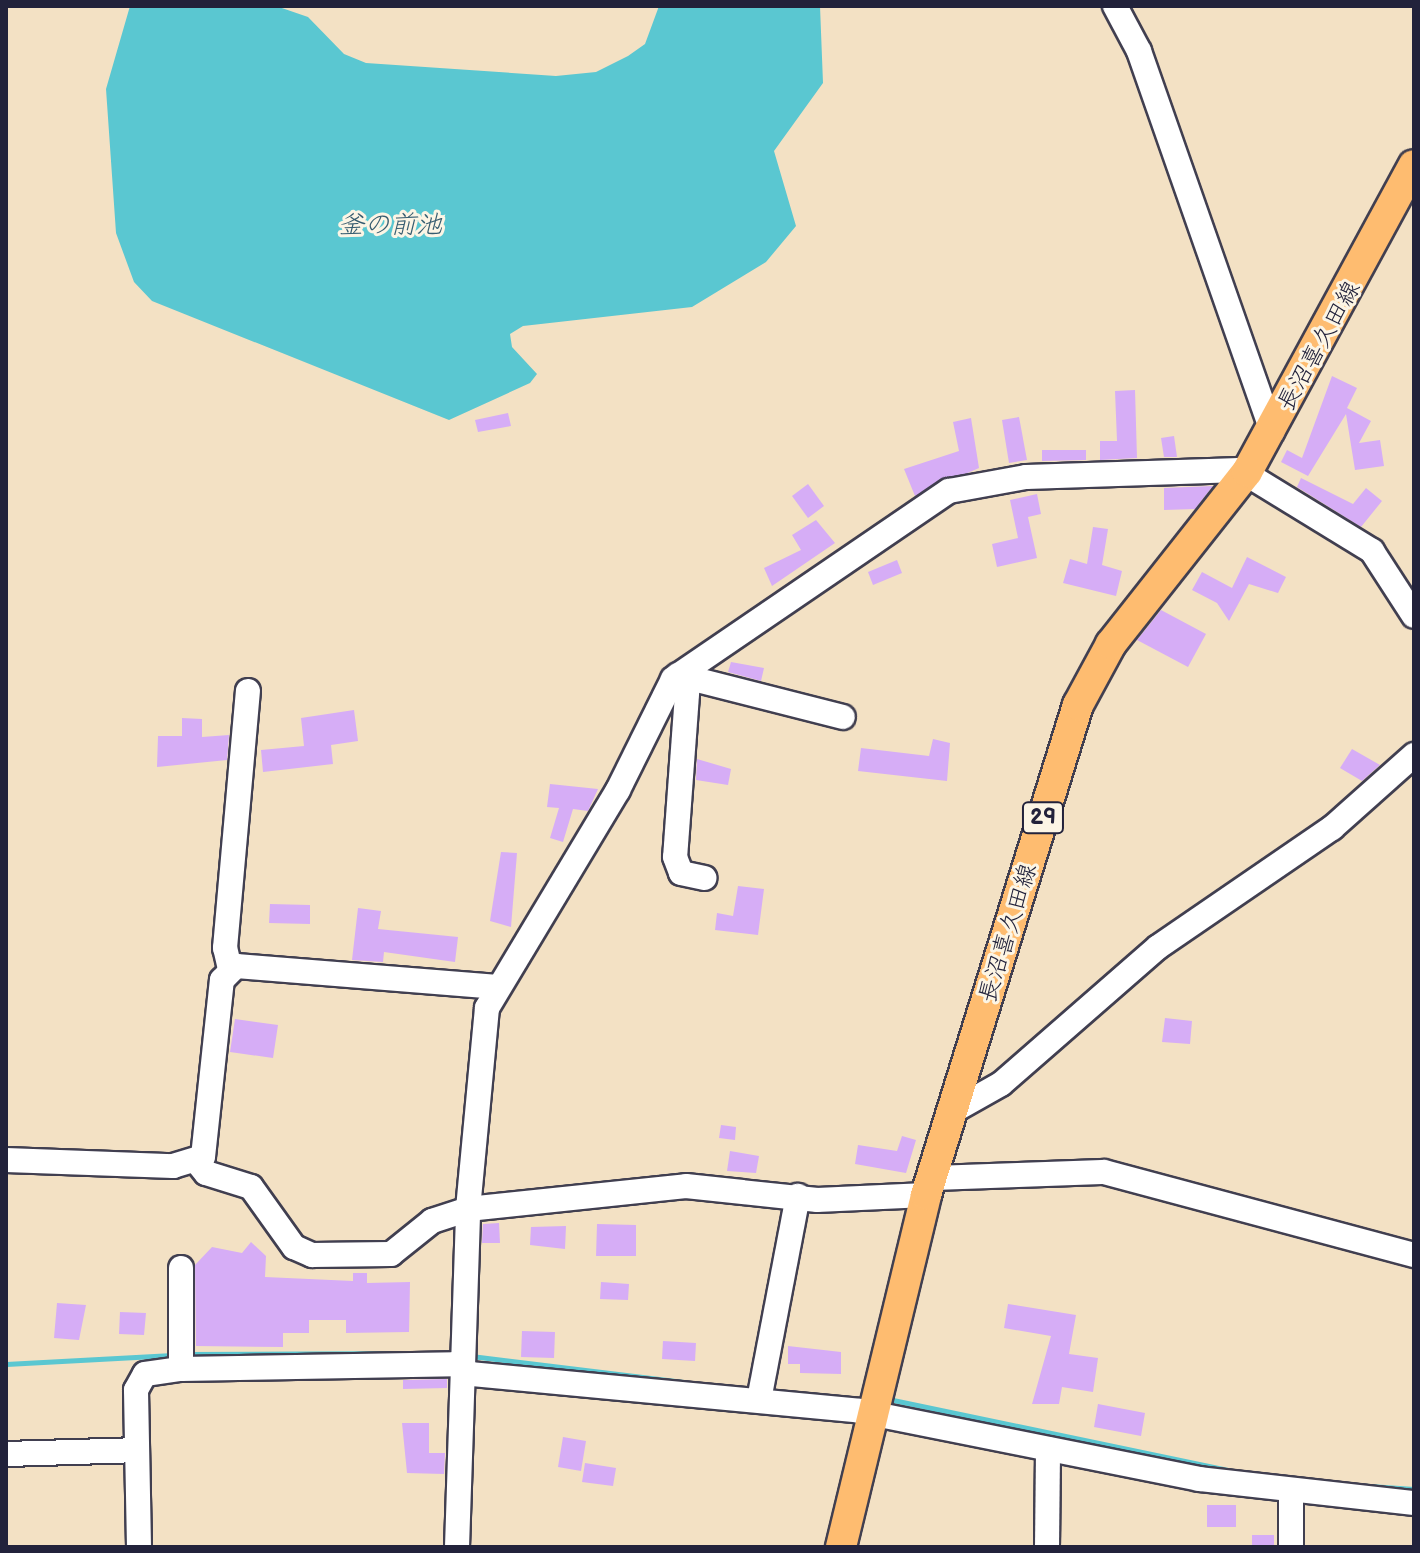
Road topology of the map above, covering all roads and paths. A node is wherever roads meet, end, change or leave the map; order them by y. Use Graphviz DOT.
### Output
graph roads {
  1 [pos="1115,6"];
  2 [pos="1414,165"];
  3 [pos="1272,431"];
  4 [pos="1247,472"];
  5 [pos="1414,616"];
  6 [pos="683,678"];
  7 [pos="248,691"];
  8 [pos="843,717"];
  9 [pos="1414,755"];
  10 [pos="704,878"];
  11 [pos="230,969"];
  12 [pos="495,987"];
  13 [pos="953,1111"];
  14 [pos="6,1160"];
  15 [pos="197,1162"];
  16 [pos="929,1186"];
  17 [pos="798,1196"];
  18 [pos="468,1209"];
  19 [pos="1414,1255"];
  20 [pos="181,1268"];
  21 [pos="181,1369"];
  22 [pos="464,1369"];
  23 [pos="759,1400"];
  24 [pos="871,1414"];
  25 [pos="1048,1449"];
  26 [pos="137,1450"];
  27 [pos="6,1454"];
  28 [pos="1291,1492"];
  29 [pos="1414,1503"];
  30 [pos="139,1547"];
  31 [pos="457,1547"];
  32 [pos="841,1547"];
  33 [pos="1047,1547"];
  34 [pos="1291,1547"];
  1 -- 3 [label="street"];
  2 -- 3 [label="main road, 長沼喜久田線 / 29"];
  3 -- 4 [label="main road, 長沼喜久田線 / 29"];
  4 -- 5 [label="street"];
  4 -- 6 [label="street"];
  4 -- 13 [label="main road, 長沼喜久田線 / 29"];
  6 -- 8 [label="street"];
  6 -- 10 [label="street"];
  6 -- 12 [label="street"];
  7 -- 11 [label="street"];
  9 -- 13 [label="street"];
  11 -- 12 [label="street"];
  11 -- 15 [label="street"];
  12 -- 18 [label="street"];
  13 -- 16 [label="main road, 長沼喜久田線 / 29"];
  14 -- 15 [label="street"];
  15 -- 18 [label="street"];
  16 -- 17 [label="street"];
  16 -- 19 [label="street"];
  16 -- 24 [label="main road, 長沼喜久田線 / 29"];
  17 -- 18 [label="street"];
  17 -- 23 [label="street"];
  18 -- 22 [label="street"];
  20 -- 21 [label="street"];
  21 -- 22 [label="street"];
  21 -- 26 [label="street"];
  22 -- 23 [label="street"];
  22 -- 31 [label="street"];
  23 -- 24 [label="street"];
  24 -- 25 [label="street"];
  24 -- 32 [label="main road, 長沼喜久田線 / 29"];
  25 -- 28 [label="street"];
  25 -- 33 [label="street"];
  26 -- 27 [label="street"];
  26 -- 30 [label="street"];
  28 -- 29 [label="street"];
  28 -- 34 [label="street"];
}
